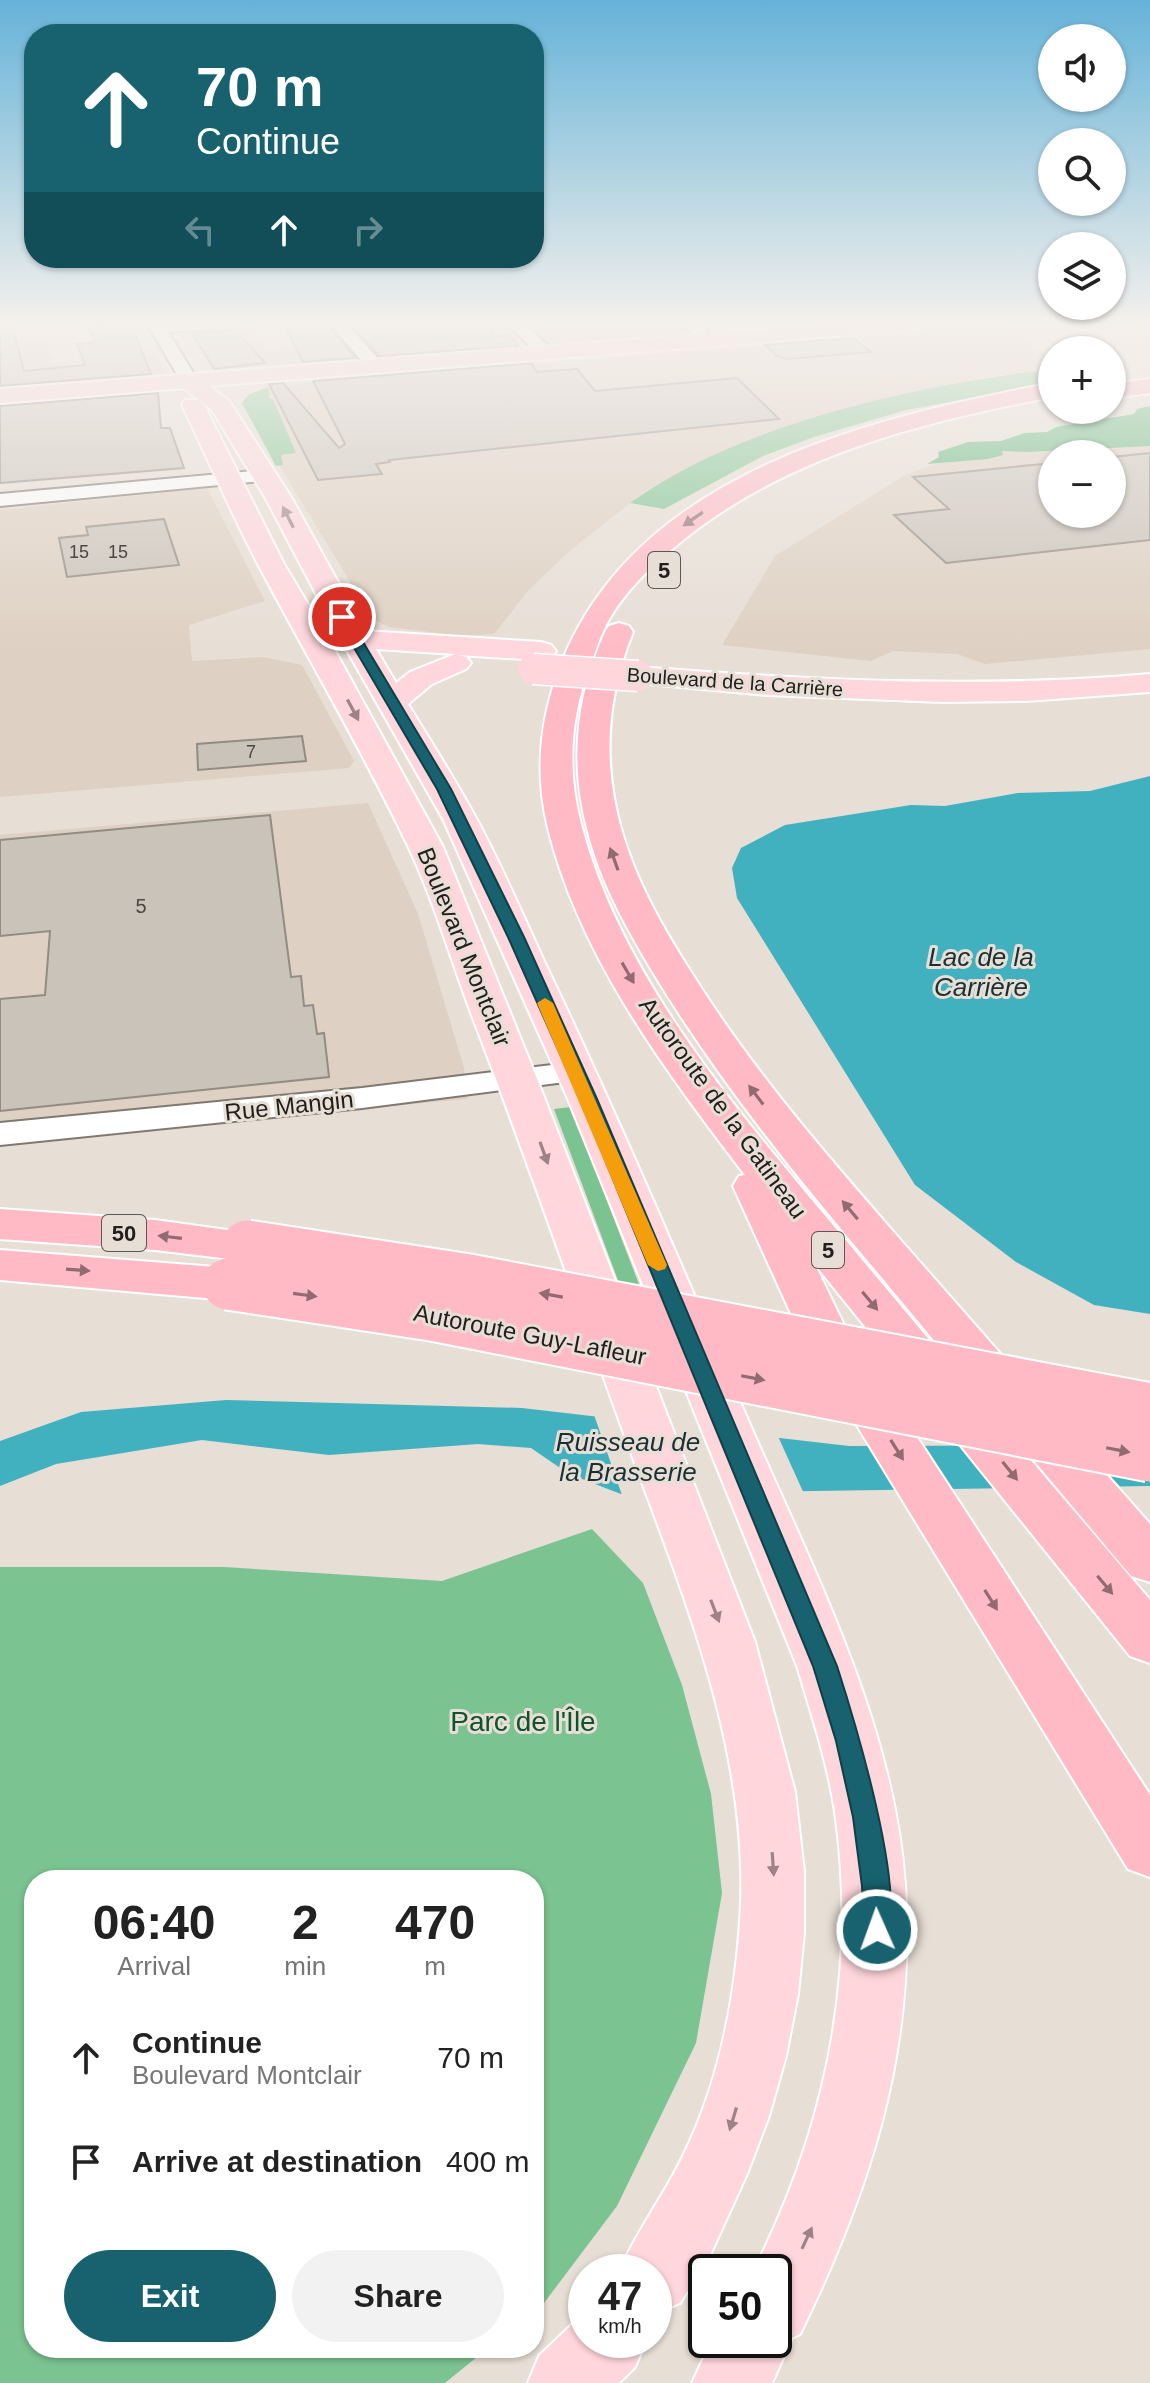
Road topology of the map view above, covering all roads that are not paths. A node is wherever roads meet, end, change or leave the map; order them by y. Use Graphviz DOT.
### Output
graph roads {
  1 [pos="207,435"];
  2 [pos="239,435"];
  3 [pos="867,435"];
  4 [pos="913,435"];
  5 [pos="265,476"];
  6 [pos="228,479"];
  7 [pos="0,500"];
  8 [pos="317,643"];
  9 [pos="360,647"];
  10 [pos="537,660"];
  11 [pos="456,663"];
  12 [pos="1150,664"];
  13 [pos="642,667"];
  14 [pos="1150,683"];
  15 [pos="392,702"];
  16 [pos="577,1072"];
  17 [pos="517,1079"];
  18 [pos="717,1108"];
  19 [pos="0,1134"];
  20 [pos="0,1224"];
  21 [pos="0,1265"];
  22 [pos="238,1265"];
  23 [pos="1150,1409"];
  24 [pos="1150,1456"];
  25 [pos="1141,1543"];
  26 [pos="1150,1640"];
  27 [pos="1099,1773"];
  28 [pos="1150,1849"];
  29 [pos="1150,1873"];
  30 [pos="667,2254"];
  31 [pos="792,2269"];
  32 [pos="590,2358"];
  33 [pos="745,2358"];
  34 [pos="566,2383"];
  35 [pos="730,2383"];
  1 -- 6 [label="main road, Boulevard Montclair"];
  2 -- 5 [label="main road, Boulevard Montclair"];
  3 -- 18 [label="highway, Autoroute de la Gatineau / 5, one-way"];
  25 -- 4 [label="highway, Autoroute de la Gatineau / 5, one-way"];
  5 -- 6 [label="street"];
  9 -- 5 [label="main road, Boulevard Montclair, one-way"];
  6 -- 7 [label="street"];
  6 -- 8 [label="main road, Boulevard Montclair"];
  8 -- 9 [label="main road, Boulevard de la Carrière"];
  8 -- 17 [label="main road, Boulevard Montclair, one-way"];
  9 -- 10 [label="main road, Boulevard de la Carrière"];
  9 -- 11 [label="main road, Boulevard de la Carrière"];
  9 -- 15 [label="main road, Boulevard Montclair"];
  10 -- 11 [label="main road, Boulevard de la Carrière"];
  10 -- 13 [label="main road, Boulevard de la Carrière, bridge"];
  11 -- 15 [label="main road"];
  12 -- 13 [label="main road, Boulevard de la Carrière"];
  13 -- 14 [label="main road, Boulevard de la Carrière"];
  15 -- 16 [label="main road, Boulevard Montclair"];
  16 -- 17 [label="street, Rue Mangin"];
  31 -- 16 [label="main road, Boulevard Montclair, one-way"];
  17 -- 19 [label="street, Rue Mangin"];
  17 -- 30 [label="main road, Boulevard Montclair, one-way"];
  18 -- 26 [label="highway, Autoroute de la Gatineau / 5, one-way"];
  18 -- 27 [label="highway, one-way"];
  22 -- 20 [label="highway, Autoroute Guy-Lafleur / 50, one-way"];
  21 -- 22 [label="highway, Autoroute Guy-Lafleur / 50, one-way"];
  23 -- 22 [label="highway, Autoroute Guy-Lafleur / 50, one-way, bridge"];
  22 -- 24 [label="highway, Autoroute Guy-Lafleur / 50, one-way, bridge"];
  27 -- 28 [label="highway"];
  27 -- 29 [label="highway"];
  32 -- 34 [label="main road"];
  33 -- 35 [label="main road"];
}
